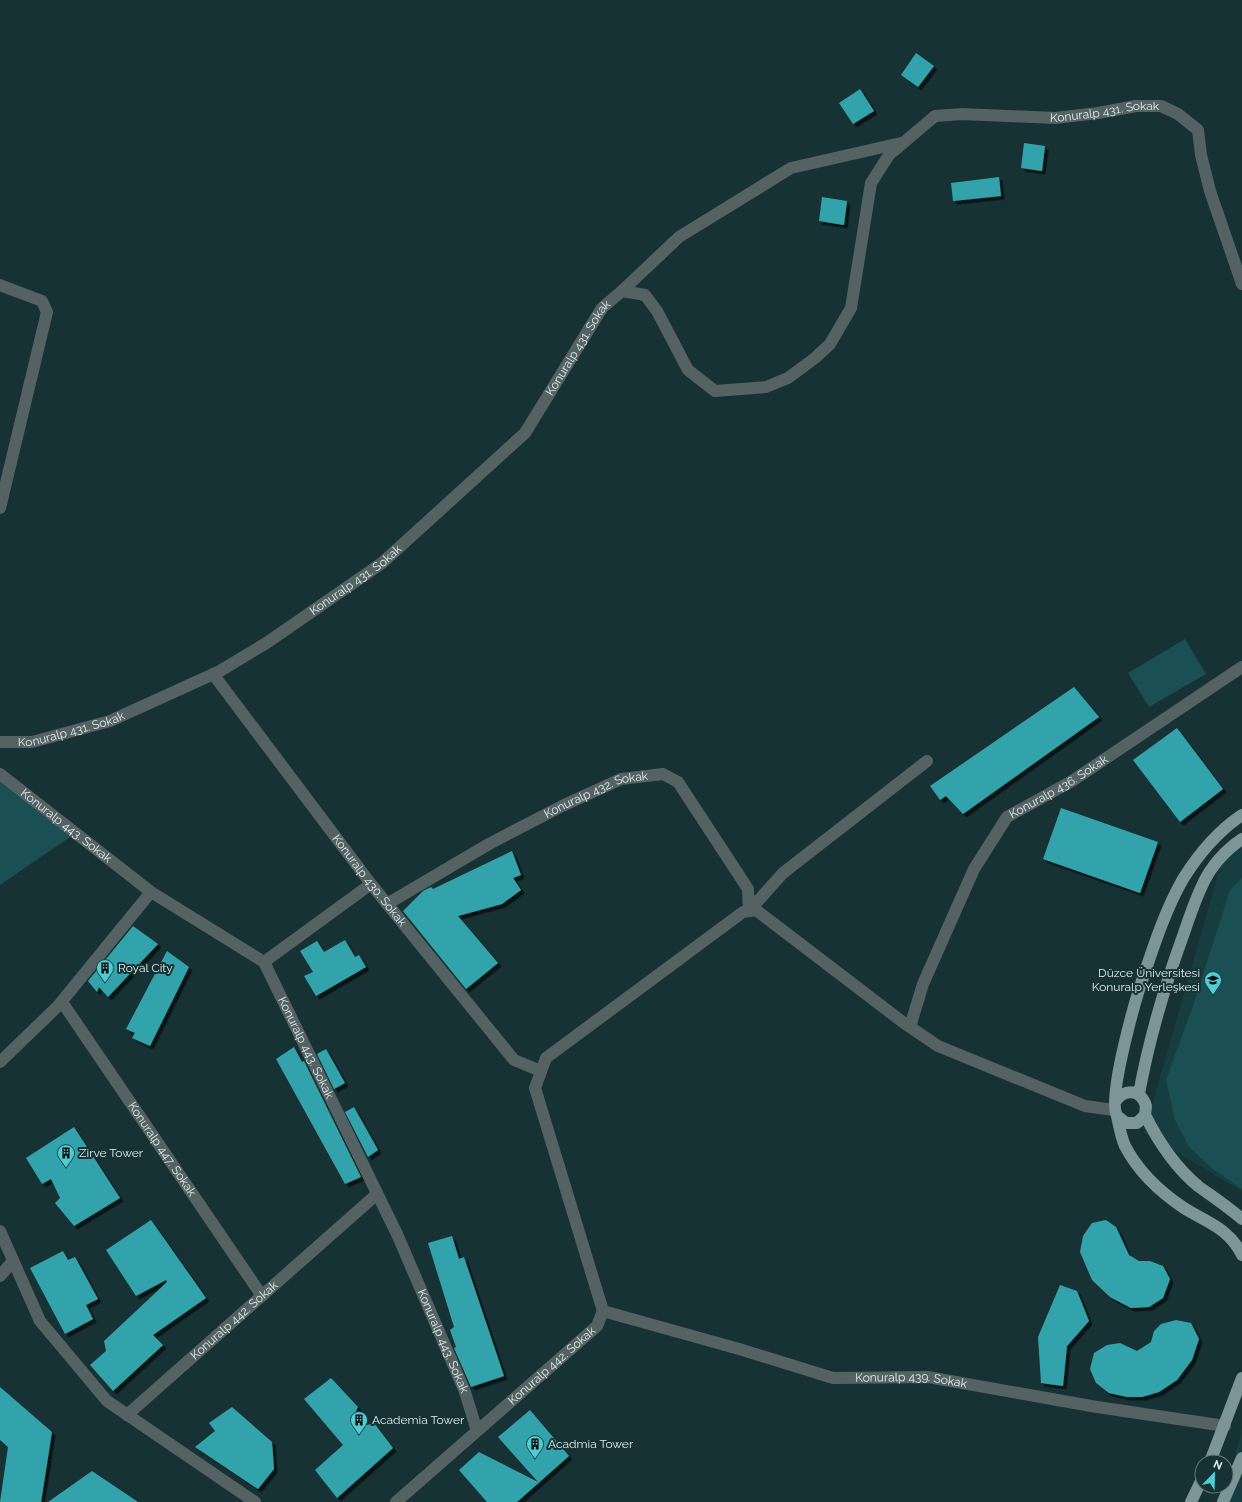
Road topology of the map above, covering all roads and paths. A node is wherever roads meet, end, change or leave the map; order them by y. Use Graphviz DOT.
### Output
graph roads {
  1 [pos="902,143"];
  2 [pos="1242,284"];
  3 [pos="0,285"];
  4 [pos="622,291"];
  5 [pos="0,508"];
  6 [pos="1242,667"];
  7 [pos="213,674"];
  8 [pos="0,742"];
  9 [pos="927,761"];
  10 [pos="0,774"];
  11 [pos="1242,815"];
  12 [pos="1242,838"];
  13 [pos="371,884"];
  14 [pos="151,892"];
  15 [pos="387,904"];
  16 [pos="748,911"];
  17 [pos="264,962"];
  18 [pos="62,1002"];
  19 [pos="910,1027"];
  20 [pos="0,1062"];
  21 [pos="541,1071"];
  22 [pos="1139,1094"];
  23 [pos="1115,1110"];
  24 [pos="1145,1115"];
  25 [pos="377,1194"];
  26 [pos="1242,1219"];
  27 [pos="0,1231"];
  28 [pos="1242,1255"];
  29 [pos="13,1261"];
  30 [pos="0,1276"];
  31 [pos="262,1296"];
  32 [pos="603,1311"];
  33 [pos="1242,1378"];
  34 [pos="127,1415"];
  35 [pos="1225,1426"];
  36 [pos="476,1431"];
  37 [pos="1213,1454"];
  38 [pos="1242,1458"];
  39 [pos="255,1502"];
  40 [pos="396,1502"];
  41 [pos="1223,1502"];
  1 -- 2 [label="street, Konuralp 431. Sokak"];
  1 -- 4 [label="street, Konuralp 431. Sokak"];
  1 -- 4 [label="street, Konuralp 431. Sokak"];
  3 -- 5 [label="street"];
  4 -- 7 [label="street, Konuralp 431. Sokak"];
  6 -- 19 [label="street, Konuralp 436. Sokak"];
  7 -- 8 [label="street, Konuralp 431. Sokak"];
  7 -- 13 [label="street, Konuralp 430. Sokak"];
  9 -- 16 [label="street"];
  10 -- 14 [label="street, Konuralp 443. Sokak"];
  11 -- 23 [label="main road"];
  12 -- 22 [label="main road"];
  13 -- 15 [label="street, Konuralp 430. Sokak"];
  13 -- 17 [label="street"];
  14 -- 17 [label="street, Konuralp 443. Sokak"];
  14 -- 18 [label="street"];
  15 -- 16 [label="street, Konuralp 432. Sokak"];
  15 -- 21 [label="street, Konuralp 430. Sokak"];
  16 -- 19 [label="street"];
  16 -- 21 [label="street"];
  17 -- 25 [label="street, Konuralp 443. Sokak"];
  18 -- 20 [label="street"];
  18 -- 31 [label="street, Konuralp 447. Sokak"];
  19 -- 23 [label="street"];
  21 -- 32 [label="street"];
  22 -- 23 [label="main road"];
  22 -- 24 [label="main road"];
  23 -- 24 [label="main road"];
  23 -- 28 [label="main road"];
  24 -- 26 [label="main road"];
  25 -- 31 [label="street, Konuralp 442. Sokak"];
  25 -- 36 [label="street, Konuralp 443. Sokak"];
  27 -- 29 [label="street"];
  29 -- 30 [label="street"];
  29 -- 34 [label="street"];
  31 -- 34 [label="street, Konuralp 442. Sokak"];
  32 -- 35 [label="street, Konuralp 439. Sokak"];
  32 -- 36 [label="street, Konuralp 442. Sokak"];
  33 -- 35 [label="main road"];
  34 -- 39 [label="street"];
  35 -- 37 [label="main road"];
  36 -- 40 [label="street, Konuralp 442. Sokak"];
  38 -- 41 [label="main road"];
}
